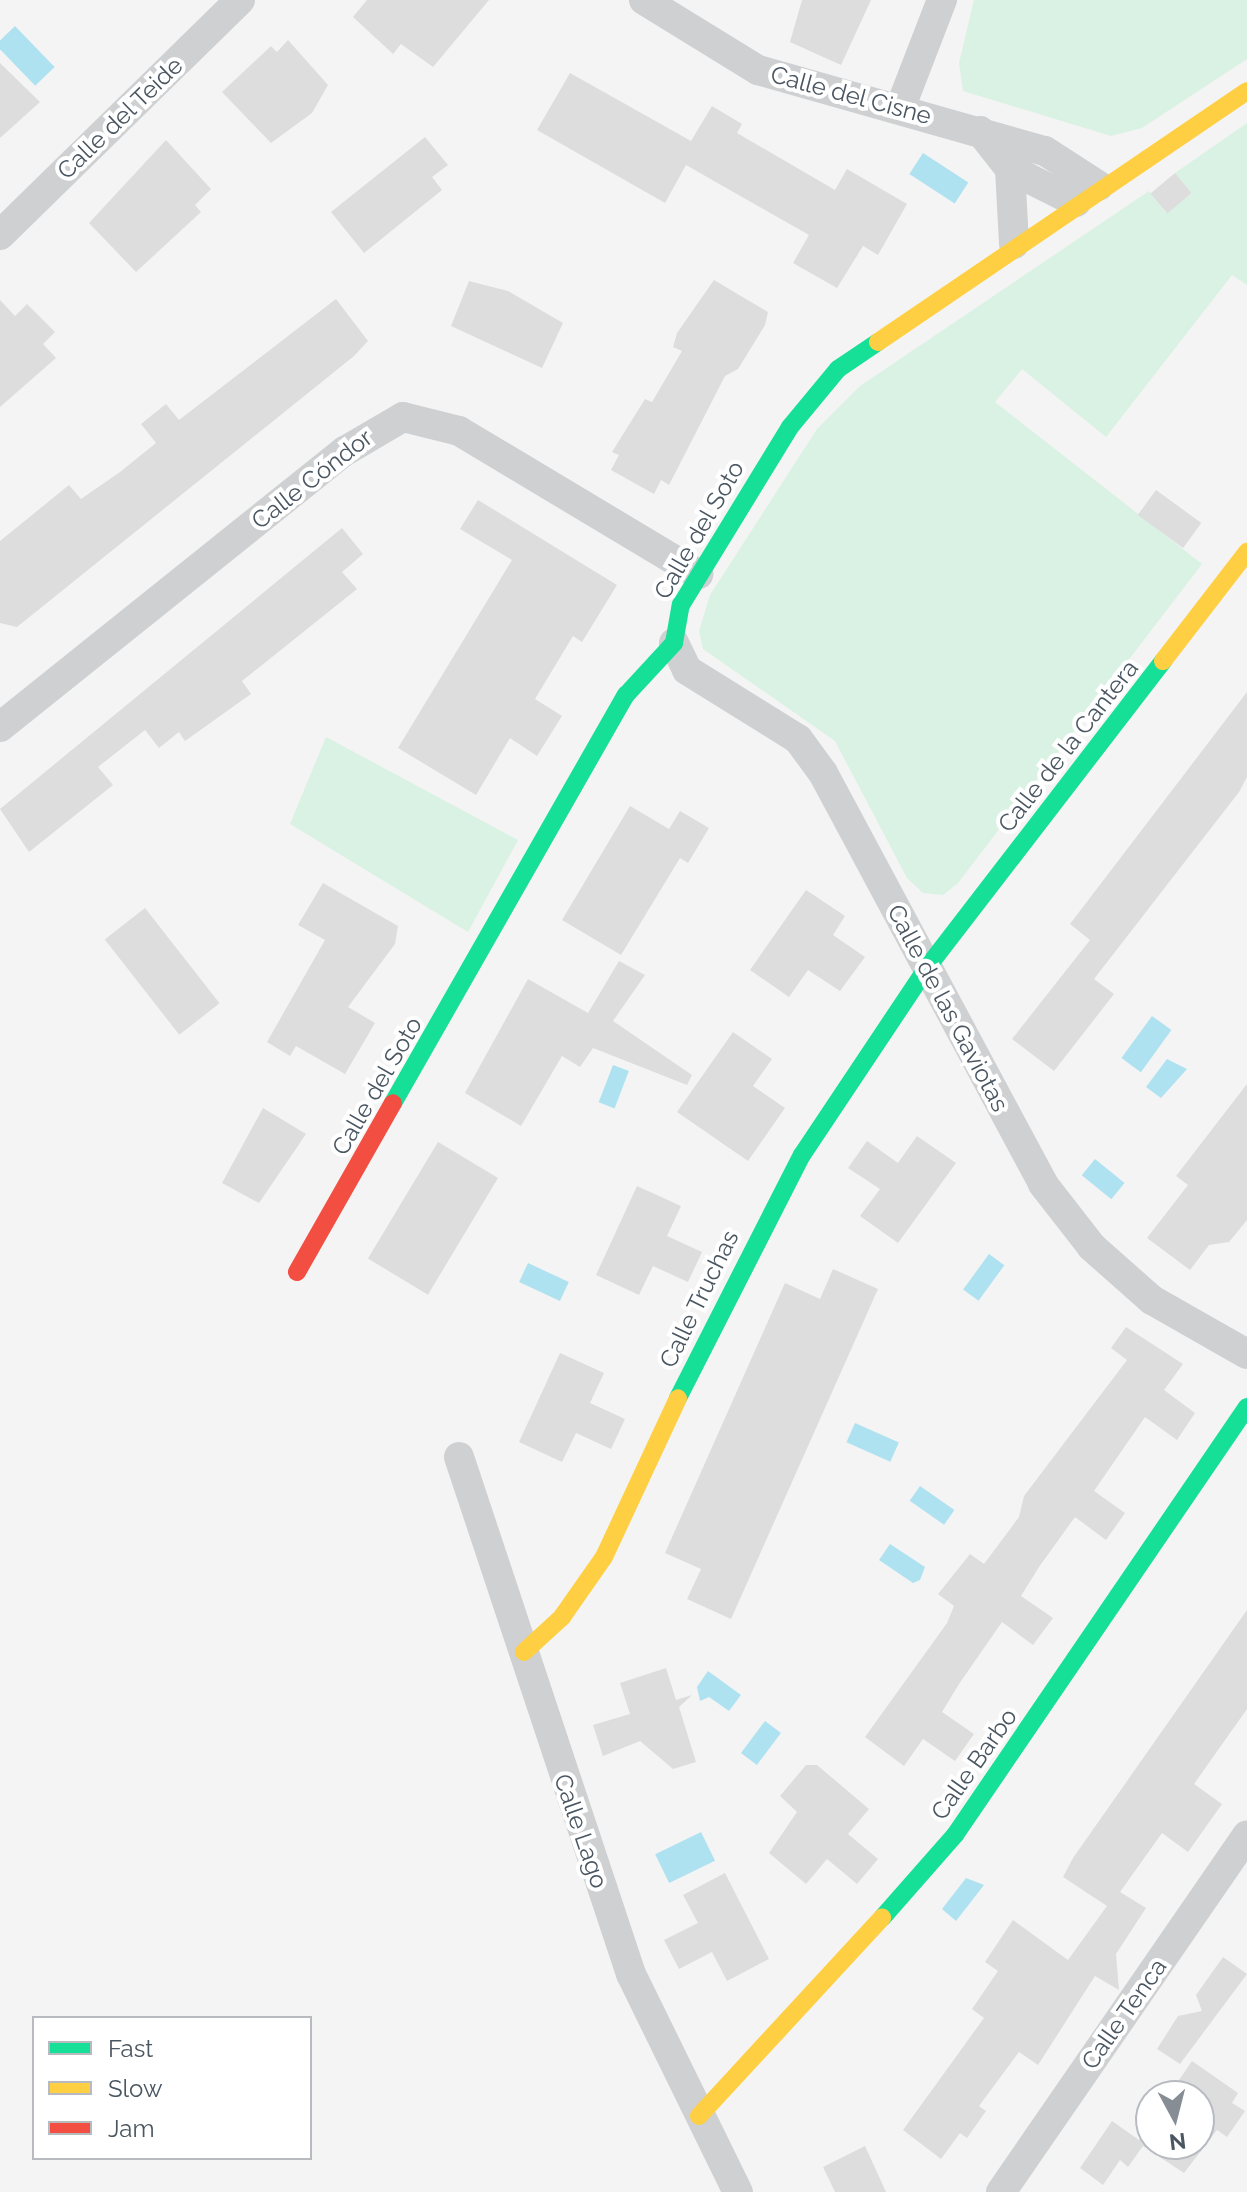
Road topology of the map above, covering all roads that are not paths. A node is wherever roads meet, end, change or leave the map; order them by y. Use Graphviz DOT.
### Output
graph roads {
  1 [pos="240,0"];
  2 [pos="644,0"];
  3 [pos="942,0"];
  4 [pos="1247,91"];
  5 [pos="901,106"];
  6 [pos="980,131"];
  7 [pos="1010,169"];
  8 [pos="1088,194"];
  9 [pos="0,235"];
  10 [pos="1014,244"];
  11 [pos="1247,552"];
  12 [pos="698,574"];
  13 [pos="674,643"];
  14 [pos="0,727"];
  15 [pos="926,969"];
  16 [pos="297,1272"];
  17 [pos="1247,1354"];
  18 [pos="1247,1407"];
  19 [pos="459,1457"];
  20 [pos="524,1652"];
  21 [pos="1247,1836"];
  22 [pos="699,2116"];
  23 [pos="738,2192"];
  24 [pos="1001,2192"];
  1 -- 9 [label="street, Calle del Teide"];
  2 -- 5 [label="street, Calle del Cisne"];
  3 -- 5 [label="street"];
  4 -- 8 [label="street, Calle del Soto"];
  5 -- 6 [label="street, Calle del Cisne"];
  6 -- 7 [label="street"];
  6 -- 8 [label="street, Calle del Cisne"];
  7 -- 8 [label="street"];
  7 -- 10 [label="street"];
  8 -- 10 [label="street, Calle del Soto"];
  10 -- 12 [label="street, Calle del Soto"];
  11 -- 15 [label="street, Calle de la Cantera"];
  12 -- 13 [label="street, Calle del Soto"];
  12 -- 14 [label="street, Calle Cóndor"];
  13 -- 15 [label="street, Calle de las Gaviotas"];
  13 -- 16 [label="street, Calle del Soto"];
  15 -- 17 [label="street, Calle de las Gaviotas"];
  15 -- 20 [label="street, Calle Truchas"];
  18 -- 22 [label="street, Calle Barbo"];
  19 -- 20 [label="street, Calle Lago"];
  20 -- 22 [label="street, Calle Lago"];
  21 -- 24 [label="street, Calle Tenca"];
  22 -- 23 [label="street, Calle Lago"];
}
